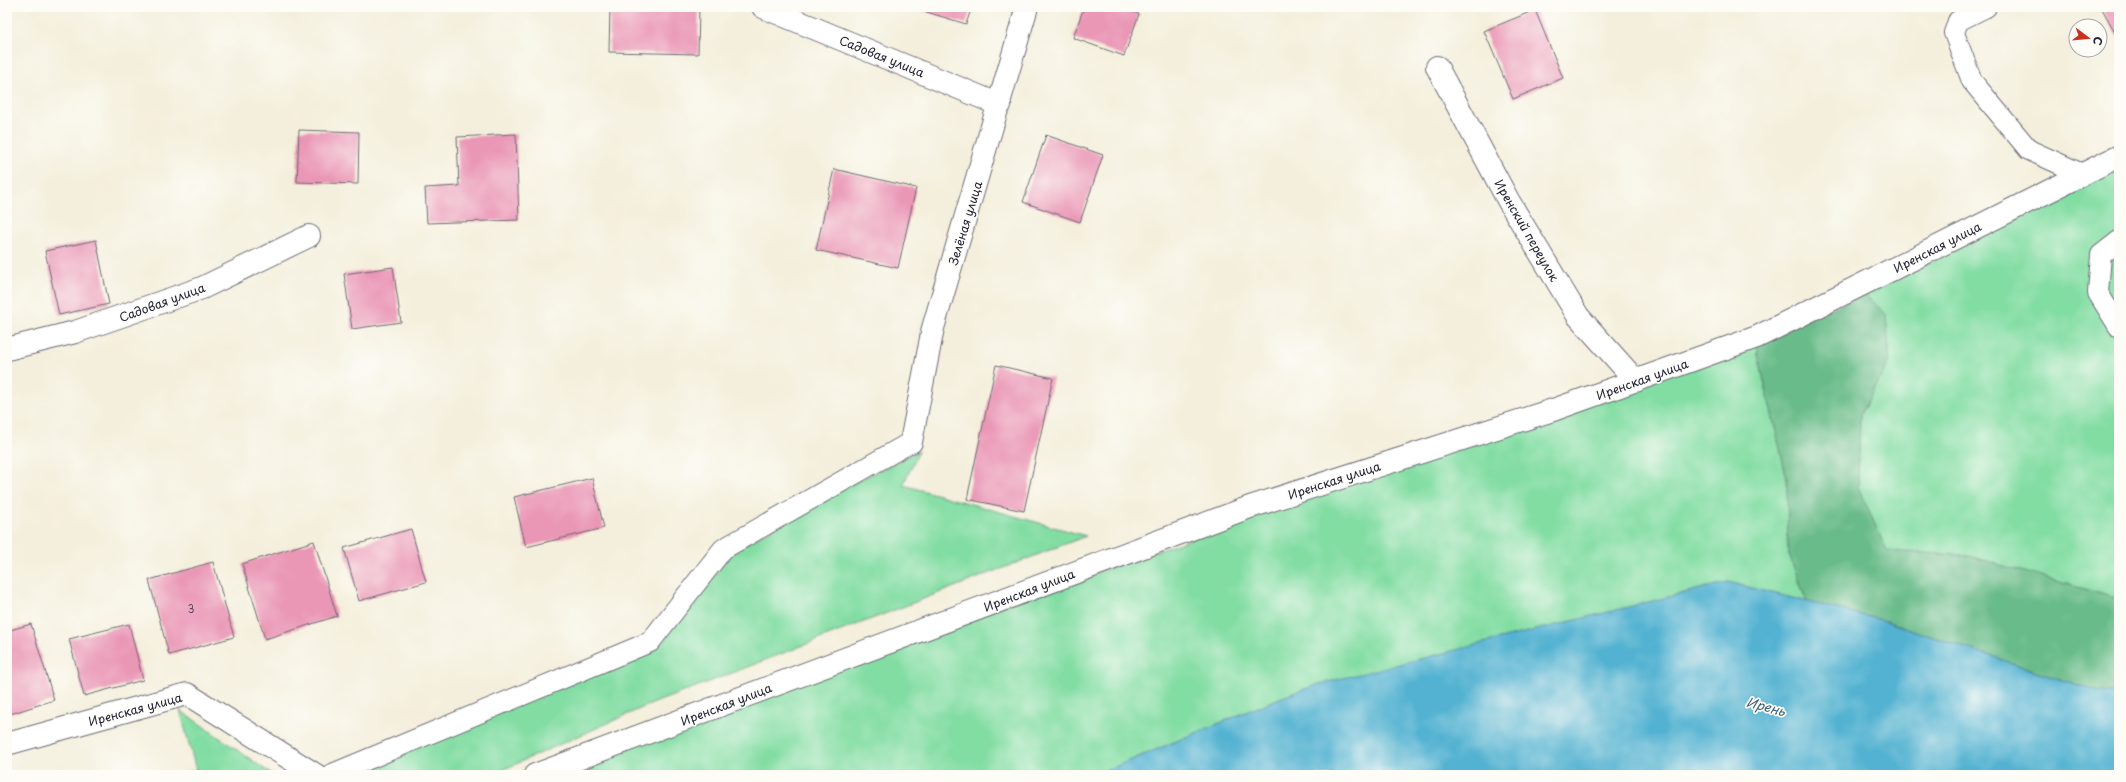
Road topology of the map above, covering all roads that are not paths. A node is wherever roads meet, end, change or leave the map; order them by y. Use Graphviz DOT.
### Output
graph roads {
  1 [pos="763,7"];
  2 [pos="1028,7"];
  3 [pos="1986,7"];
  4 [pos="1437,67"];
  5 [pos="1000,105"];
  6 [pos="2119,156"];
  7 [pos="2082,174"];
  8 [pos="309,236"];
  9 [pos="2119,241"];
  10 [pos="2119,328"];
  11 [pos="7,349"];
  12 [pos="1636,381"];
  13 [pos="911,442"];
  14 [pos="7,744"];
  15 [pos="316,775"];
  16 [pos="330,775"];
  17 [pos="535,775"];
  1 -- 5 [label="street, Садовая улица"];
  2 -- 5 [label="street, Зелёная улица"];
  3 -- 7 [label="lane"];
  4 -- 12 [label="street, Иренский переулок"];
  5 -- 13 [label="street, Зелёная улица"];
  6 -- 7 [label="street, Иренская улица"];
  7 -- 12 [label="street, Иренская улица"];
  8 -- 11 [label="street, Садовая улица"];
  9 -- 10 [label="lane"];
  12 -- 17 [label="street, Иренская улица"];
  13 -- 16 [label="lane"];
  14 -- 15 [label="street, Иренская улица"];
}
